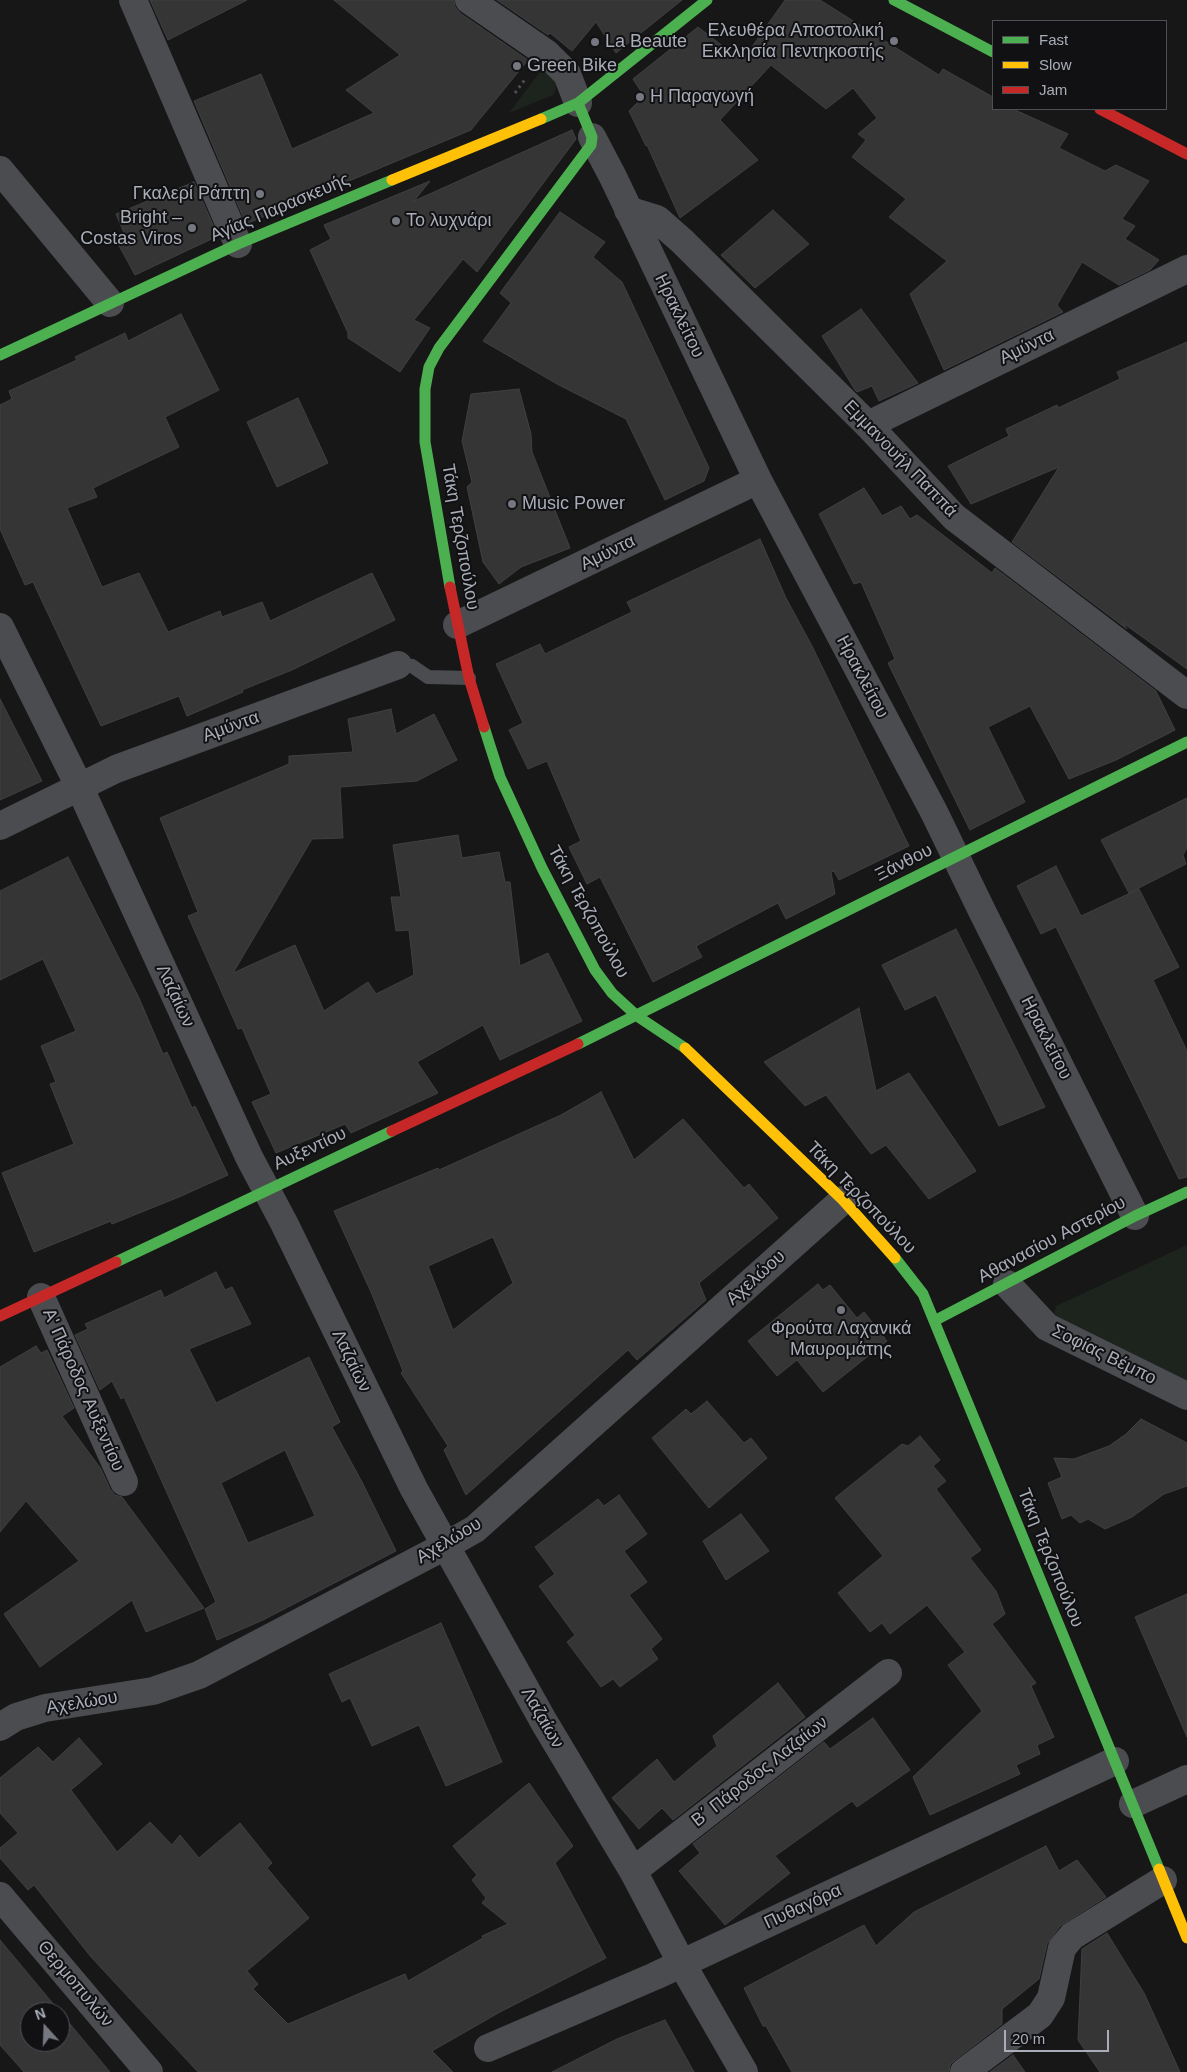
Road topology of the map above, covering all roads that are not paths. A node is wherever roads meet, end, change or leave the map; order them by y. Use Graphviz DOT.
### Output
graph roads {
  1 [pos="133,0"];
  2 [pos="469,0"];
  3 [pos="707,0"];
  4 [pos="894,0"];
  5 [pos="992,51"];
  6 [pos="578,103"];
  7 [pos="1102,110"];
  8 [pos="592,137"];
  9 [pos="1187,154"];
  10 [pos="0,170"];
  11 [pos="628,210"];
  12 [pos="238,244"];
  13 [pos="1187,269"];
  14 [pos="110,303"];
  15 [pos="0,355"];
  16 [pos="868,425"];
  17 [pos="758,480"];
  18 [pos="457,625"];
  19 [pos="0,627"];
  20 [pos="398,666"];
  21 [pos="469,678"];
  22 [pos="1187,695"];
  23 [pos="1187,742"];
  24 [pos="79,786"];
  25 [pos="0,826"];
  26 [pos="956,857"];
  27 [pos="637,1016"];
  28 [pos="266,1189"];
  29 [pos="1187,1192"];
  30 [pos="843,1200"];
  31 [pos="1135,1216"];
  32 [pos="1007,1284"];
  33 [pos="41,1297"];
  34 [pos="0,1316"];
  35 [pos="934,1321"];
  36 [pos="1187,1396"];
  37 [pos="124,1482"];
  38 [pos="445,1546"];
  39 [pos="888,1673"];
  40 [pos="0,1727"];
  41 [pos="1115,1761"];
  42 [pos="1187,1778"];
  43 [pos="1133,1804"];
  44 [pos="633,1871"];
  45 [pos="1163,1880"];
  46 [pos="0,1896"];
  47 [pos="1187,1938"];
  48 [pos="682,1964"];
  49 [pos="488,2048"];
  50 [pos="149,2072"];
  51 [pos="744,2072"];
  52 [pos="964,2072"];
  1 -- 12 [label="street"];
  2 -- 6 [label="street"];
  3 -- 6 [label="main road"];
  4 -- 5 [label="main road"];
  6 -- 8 [label="main road"];
  6 -- 12 [label="main road, Αγίας Παρασκευής"];
  7 -- 9 [label="main road"];
  8 -- 11 [label="street, Ηρακλείτου"];
  8 -- 18 [label="main road, Τάκη Τερζοπούλου"];
  10 -- 14 [label="street"];
  11 -- 16 [label="street, Εμμανουήλ Παππά"];
  11 -- 17 [label="street, Ηρακλείτου"];
  12 -- 14 [label="main road, Αγίας Παρασκευής"];
  13 -- 16 [label="street, Αμύντα"];
  14 -- 15 [label="main road, Αγίας Παρασκευής"];
  16 -- 22 [label="street, Εμμανουήλ Παππά"];
  17 -- 18 [label="street, Αμύντα"];
  17 -- 26 [label="street, Ηρακλείτου"];
  18 -- 21 [label="main road, Τάκη Τερζοπούλου"];
  19 -- 24 [label="street, Λαζαίων"];
  20 -- 21 [label="lane, Αμύντα"];
  20 -- 24 [label="street, Αμύντα"];
  21 -- 27 [label="main road, Τάκη Τερζοπούλου"];
  23 -- 26 [label="main road, Ξάνθου"];
  24 -- 25 [label="street, Αμύντα"];
  24 -- 28 [label="street, Λαζαίων"];
  26 -- 27 [label="main road, Ξάνθου"];
  26 -- 31 [label="street, Ηρακλείτου"];
  27 -- 28 [label="main road, Αυξεντίου"];
  27 -- 30 [label="main road, Τάκη Τερζοπούλου"];
  28 -- 33 [label="main road, Αυξεντίου"];
  28 -- 38 [label="street, Λαζαίων"];
  29 -- 31 [label="main road, Αθανασίου Αστερίου"];
  30 -- 35 [label="main road, Τάκη Τερζοπούλου"];
  30 -- 38 [label="street, Αχελώου"];
  31 -- 32 [label="main road, Αθανασίου Αστερίου"];
  32 -- 35 [label="main road, Αθανασίου Αστερίου"];
  32 -- 36 [label="street, Σοφίας Βέμπο"];
  33 -- 34 [label="main road, Αυξεντίου"];
  33 -- 37 [label="street, Αʹ Πάροδος Αυξεντίου"];
  35 -- 41 [label="main road, Τάκη Τερζοπούλου"];
  38 -- 40 [label="street, Αχελώου"];
  38 -- 44 [label="street, Λαζαίων"];
  39 -- 44 [label="street, Β΄ Πάροδος Λαζαίων"];
  41 -- 43 [label="main road, Τάκη Τερζοπούλου"];
  41 -- 48 [label="street, Πυθαγόρα"];
  42 -- 43 [label="street"];
  43 -- 45 [label="main road, Τάκη Τερζοπούλου"];
  44 -- 48 [label="street, Λαζαίων"];
  45 -- 47 [label="main road, Τάκη Τερζοπούλου"];
  45 -- 52 [label="street"];
  46 -- 50 [label="street, Θερμοπυλών"];
  48 -- 49 [label="street, Πυθαγόρα"];
  48 -- 51 [label="street, Λαζαίων"];
}
